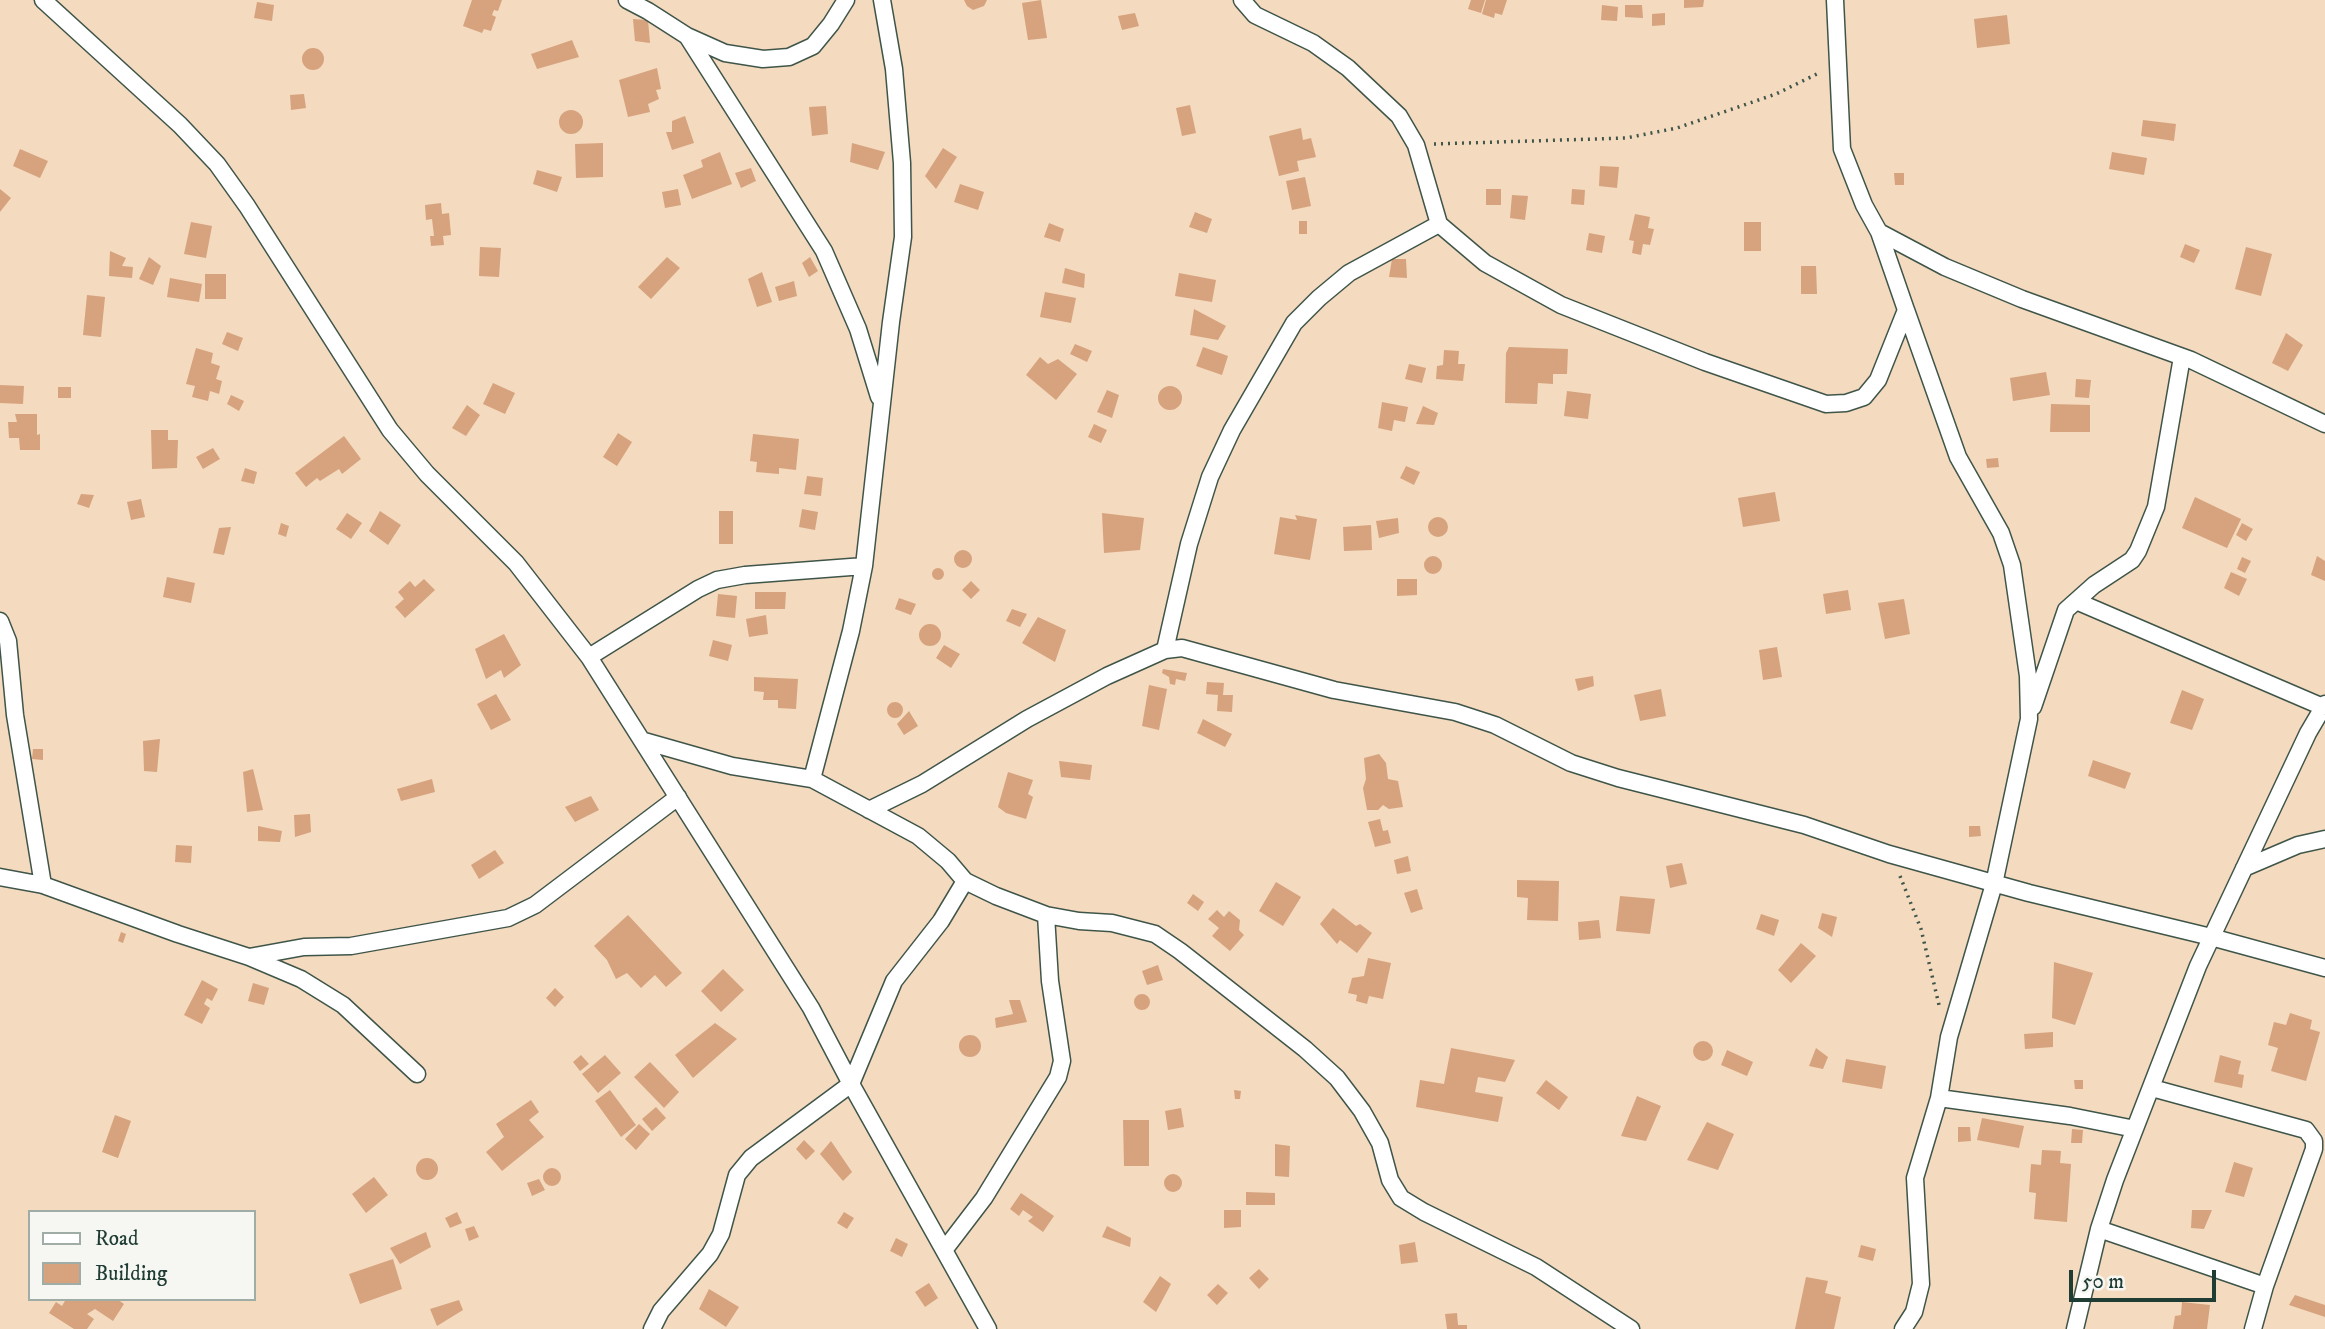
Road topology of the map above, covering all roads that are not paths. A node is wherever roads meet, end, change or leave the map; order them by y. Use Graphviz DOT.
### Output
graph roads {
  1 [pos="43,0"];
  2 [pos="627,0"];
  3 [pos="846,0"];
  4 [pos="882,0"];
  5 [pos="1242,0"];
  6 [pos="1835,0"];
  7 [pos="687,36"];
  8 [pos="1439,224"];
  9 [pos="1880,232"];
  10 [pos="1906,310"];
  11 [pos="2182,357"];
  12 [pos="882,406"];
  13 [pos="2325,424"];
  14 [pos="864,566"];
  15 [pos="2076,601"];
  16 [pos="0,621"];
  17 [pos="1165,650"];
  18 [pos="589,657"];
  19 [pos="2324,705"];
  20 [pos="2029,719"];
  21 [pos="644,741"];
  22 [pos="812,779"];
  23 [pos="678,797"];
  24 [pos="869,810"];
  25 [pos="2325,839"];
  26 [pos="2244,868"];
  27 [pos="0,877"];
  28 [pos="965,881"];
  29 [pos="1994,884"];
  30 [pos="43,885"];
  31 [pos="1046,915"];
  32 [pos="2211,937"];
  33 [pos="249,957"];
  34 [pos="2325,968"];
  35 [pos="417,1074"];
  36 [pos="851,1084"];
  37 [pos="2152,1088"];
  38 [pos="1939,1098"];
  39 [pos="2135,1129"];
  40 [pos="2099,1229"];
  41 [pos="945,1249"];
  42 [pos="2265,1286"];
  43 [pos="652,1329"];
  44 [pos="988,1329"];
  45 [pos="1630,1329"];
  46 [pos="1903,1329"];
  47 [pos="2075,1329"];
  48 [pos="2253,1329"];
  1 -- 18 [label="street"];
  2 -- 7 [label="street"];
  3 -- 7 [label="street"];
  4 -- 12 [label="street"];
  5 -- 8 [label="street"];
  6 -- 9 [label="street"];
  7 -- 12 [label="street"];
  8 -- 10 [label="street"];
  8 -- 17 [label="street"];
  9 -- 10 [label="street"];
  9 -- 11 [label="street"];
  10 -- 20 [label="street"];
  11 -- 13 [label="street"];
  11 -- 15 [label="street"];
  12 -- 14 [label="street"];
  14 -- 18 [label="street"];
  14 -- 22 [label="street"];
  15 -- 19 [label="street"];
  15 -- 20 [label="street"];
  16 -- 30 [label="street"];
  17 -- 24 [label="street"];
  17 -- 29 [label="street"];
  18 -- 21 [label="street"];
  19 -- 26 [label="street"];
  20 -- 29 [label="street"];
  21 -- 22 [label="street"];
  21 -- 23 [label="street"];
  22 -- 24 [label="street"];
  23 -- 33 [label="street"];
  23 -- 36 [label="street"];
  24 -- 28 [label="street"];
  25 -- 26 [label="street"];
  26 -- 32 [label="street"];
  27 -- 30 [label="street"];
  28 -- 31 [label="street"];
  28 -- 36 [label="street"];
  29 -- 32 [label="street"];
  29 -- 38 [label="street"];
  30 -- 33 [label="street"];
  31 -- 41 [label="street"];
  31 -- 45 [label="street"];
  32 -- 34 [label="street"];
  32 -- 37 [label="street"];
  33 -- 35 [label="street"];
  36 -- 41 [label="street"];
  36 -- 43 [label="street"];
  37 -- 39 [label="street"];
  37 -- 42 [label="street"];
  38 -- 39 [label="street"];
  38 -- 46 [label="street"];
  39 -- 40 [label="street"];
  40 -- 42 [label="street"];
  40 -- 47 [label="street"];
  41 -- 44 [label="street"];
  42 -- 48 [label="street"];
}
